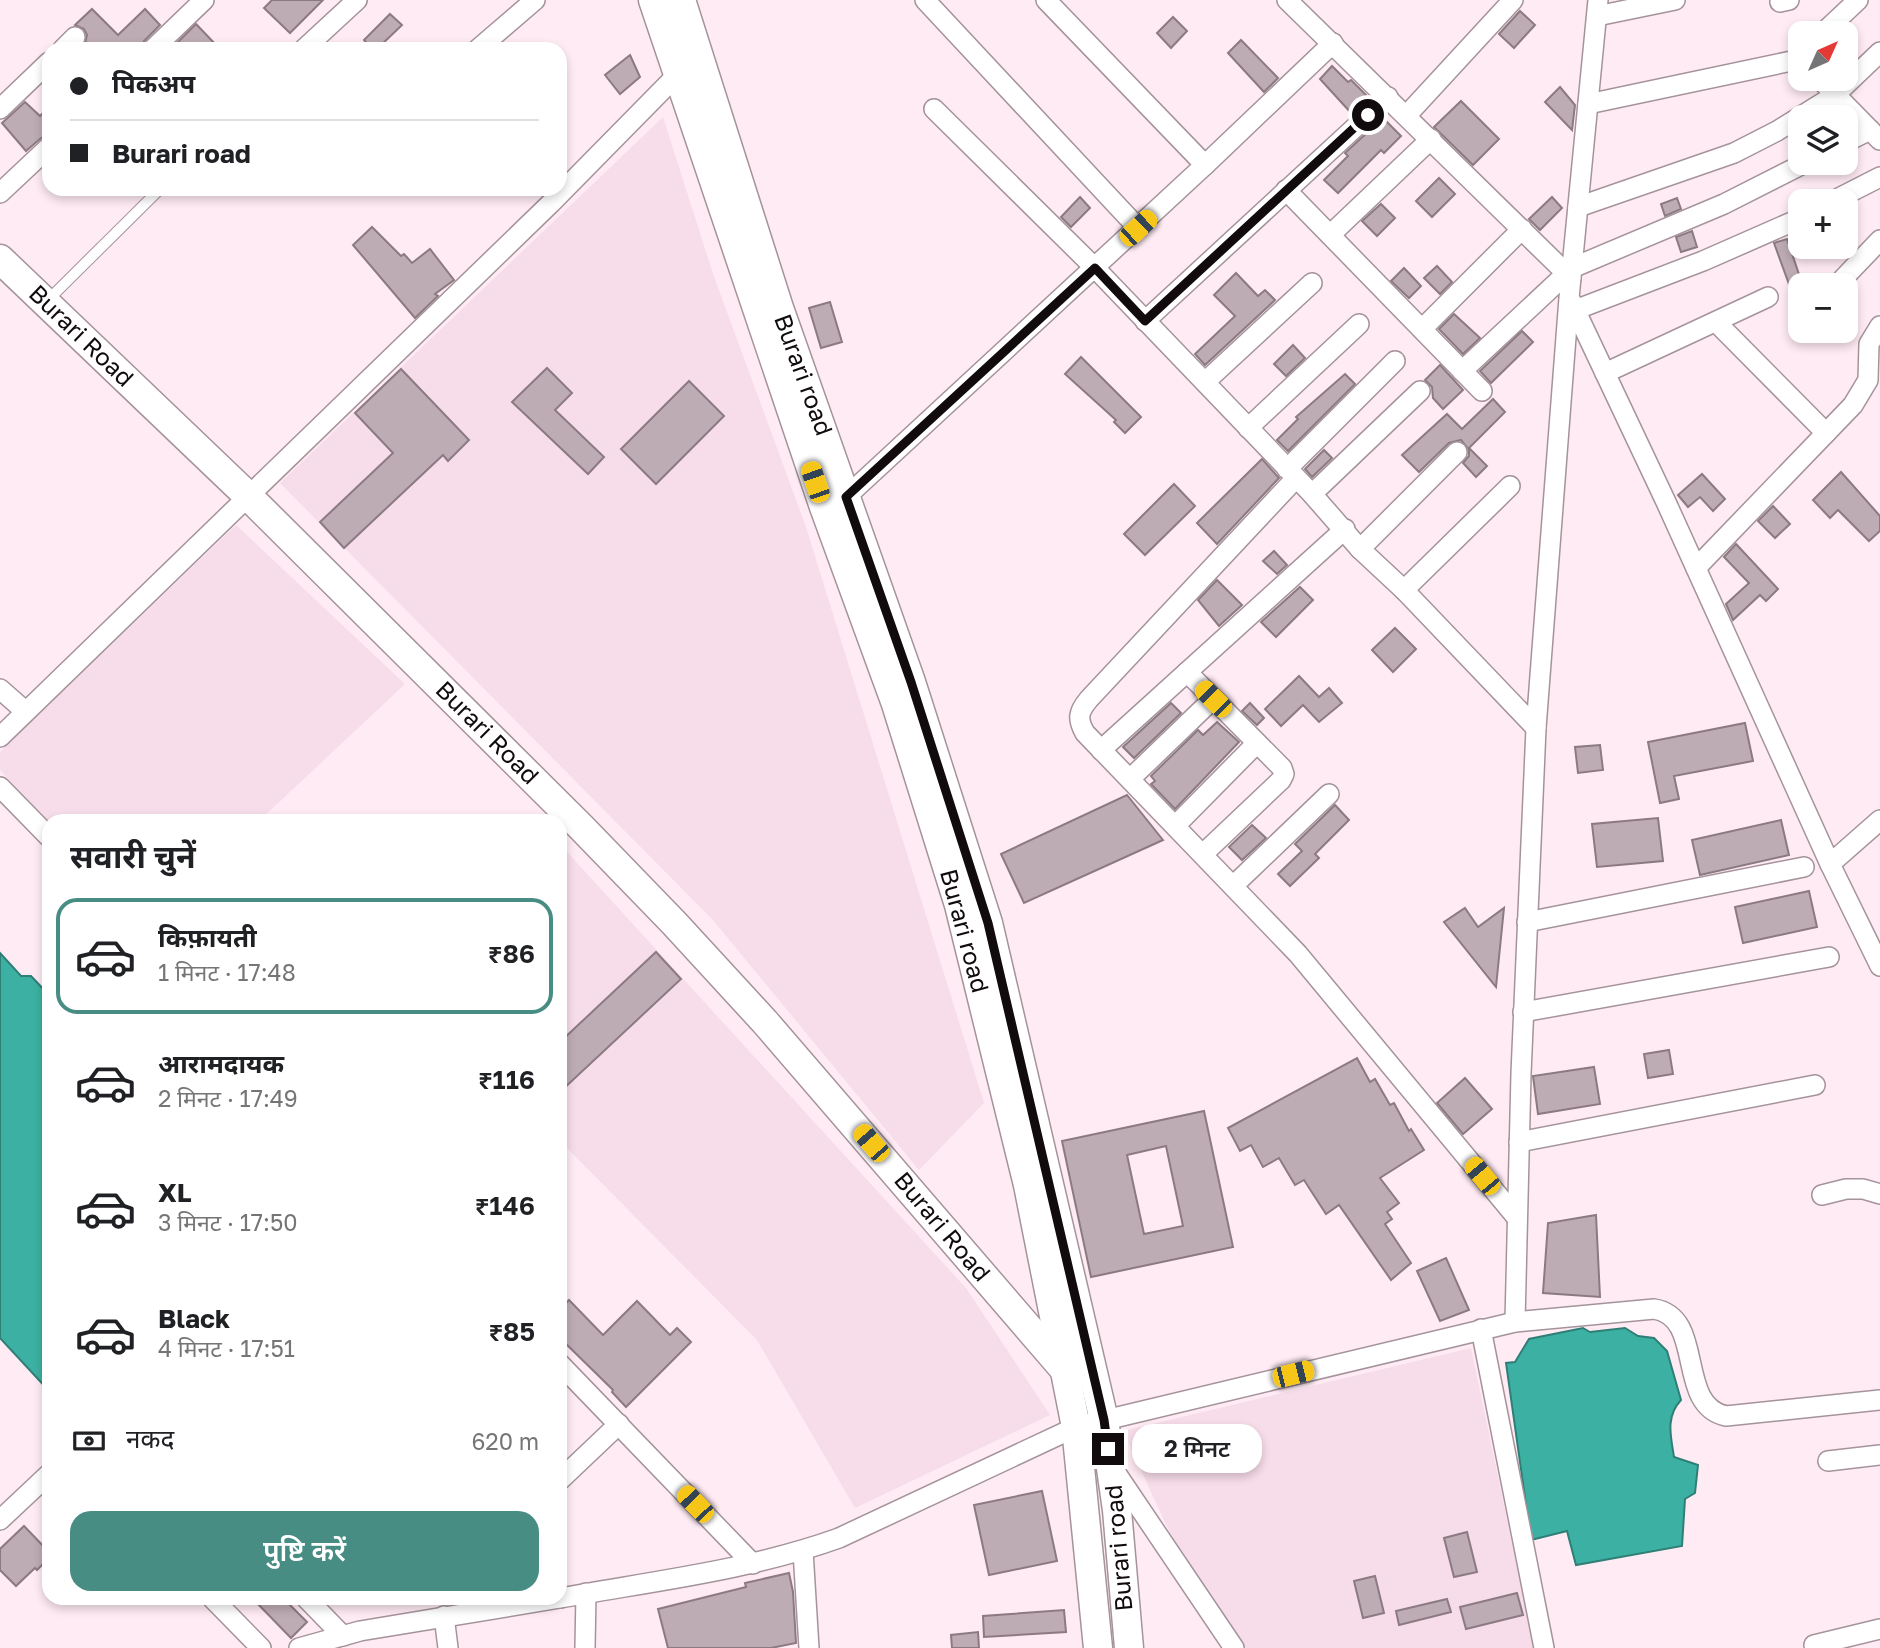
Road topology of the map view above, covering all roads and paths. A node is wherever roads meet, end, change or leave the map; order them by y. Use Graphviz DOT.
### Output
graph roads {
  1 [pos="204,0"];
  2 [pos="357,0"];
  3 [pos="535,0"];
  4 [pos="653,0"];
  5 [pos="925,0"];
  6 [pos="1046,0"];
  7 [pos="1287,0"];
  8 [pos="1513,0"];
  9 [pos="1675,0"];
  10 [pos="683,1"];
  11 [pos="1850,4"];
  12 [pos="1597,8"];
  13 [pos="1834,21"];
  14 [pos="160,42"];
  15 [pos="312,42"];
  16 [pos="486,42"];
  17 [pos="1333,43"];
  18 [pos="1880,52"];
  19 [pos="1788,62"];
  20 [pos="42,69"];
  21 [pos="690,69"];
  22 [pos="1831,91"];
  23 [pos="1835,95"];
  24 [pos="1388,97"];
  25 [pos="1588,104"];
  26 [pos="0,109"];
  27 [pos="934,109"];
  28 [pos="1407,115"];
  29 [pos="1877,137"];
  30 [pos="1431,139"];
  31 [pos="1858,140"];
  32 [pos="42,154"];
  33 [pos="1205,165"];
  34 [pos="1788,172"];
  35 [pos="1880,177"];
  36 [pos="567,188"];
  37 [pos="1856,189"];
  38 [pos="1286,191"];
  39 [pos="0,193"];
  40 [pos="153,196"];
  41 [pos="558,196"];
  42 [pos="1578,207"];
  43 [pos="1788,224"];
  44 [pos="1138,228"];
  45 [pos="1522,229"];
  46 [pos="1330,235"];
  47 [pos="1880,240"];
  48 [pos="0,260"];
  49 [pos="1095,268"];
  50 [pos="1570,273"];
  51 [pos="1848,273"];
  52 [pos="1312,283"];
  53 [pos="1768,298"];
  54 [pos="46,302"];
  55 [pos="1572,304"];
  56 [pos="1145,321"];
  57 [pos="1716,322"];
  58 [pos="1359,324"];
  59 [pos="1880,326"];
  60 [pos="1422,329"];
  61 [pos="1395,362"];
  62 [pos="1462,371"];
  63 [pos="1605,373"];
  64 [pos="1205,382"];
  65 [pos="1420,391"];
  66 [pos="1482,391"];
  67 [pos="1248,428"];
  68 [pos="1826,433"];
  69 [pos="1457,452"];
  70 [pos="1292,473"];
  71 [pos="1510,486"];
  72 [pos="1312,494"];
  73 [pos="247,495"];
  74 [pos="835,502"];
  75 [pos="1345,529"];
  76 [pos="1360,549"];
  77 [pos="1696,568"];
  78 [pos="1404,590"];
  79 [pos="1186,672"];
  80 [pos="0,689"];
  81 [pos="1213,699"];
  82 [pos="25,711"];
  83 [pos="1535,728"];
  84 [pos="0,737"];
  85 [pos="1257,743"];
  86 [pos="1101,750"];
  87 [pos="1130,779"];
  88 [pos="0,787"];
  89 [pos="1329,794"];
  90 [pos="1880,820"];
  91 [pos="1175,826"];
  92 [pos="42,830"];
  93 [pos="1203,855"];
  94 [pos="1830,864"];
  95 [pos="1804,867"];
  96 [pos="1233,886"];
  97 [pos="1527,922"];
  98 [pos="1829,957"];
  99 [pos="1880,966"];
  100 [pos="1523,1012"];
  101 [pos="1815,1085"];
  102 [pos="1519,1142"];
  103 [pos="1880,1194"];
  104 [pos="1822,1195"];
  105 [pos="1517,1218"];
  106 [pos="1515,1322"];
  107 [pos="1481,1328"];
  108 [pos="1064,1368"];
  109 [pos="567,1371"];
  110 [pos="1093,1374"];
  111 [pos="1880,1400"];
  112 [pos="1104,1420"];
  113 [pos="619,1424"];
  114 [pos="1076,1427"];
  115 [pos="1880,1455"];
  116 [pos="1828,1461"];
  117 [pos="1111,1467"];
  118 [pos="567,1473"];
  119 [pos="42,1480"];
  120 [pos="1,1516"];
  121 [pos="803,1551"];
  122 [pos="753,1564"];
  123 [pos="586,1593"];
  124 [pos="567,1597"];
  125 [pos="219,1605"];
  126 [pos="313,1605"];
  127 [pos="515,1605"];
  128 [pos="444,1616"];
  129 [pos="1880,1629"];
  130 [pos="343,1636"];
  131 [pos="1814,1645"];
  132 [pos="261,1648"];
  133 [pos="299,1648"];
  134 [pos="448,1648"];
  135 [pos="584,1648"];
  136 [pos="809,1648"];
  137 [pos="1098,1648"];
  138 [pos="1129,1648"];
  139 [pos="1234,1648"];
  140 [pos="1544,1648"];
  1 -- 14 [label="street"];
  2 -- 15 [label="street"];
  3 -- 16 [label="street"];
  4 -- 21 [label="main road, Burari road"];
  5 -- 44 [label="street"];
  6 -- 33 [label="street"];
  7 -- 17 [label="street"];
  8 -- 28 [label="street"];
  9 -- 12 [label="street"];
  10 -- 21 [label="main road, Burari road"];
  11 -- 13 [label="street"];
  12 -- 25 [label="street"];
  17 -- 24 [label="street"];
  17 -- 33 [label="street"];
  18 -- 23 [label="street"];
  19 -- 25 [label="street"];
  20 -- 26 [label="street"];
  21 -- 36 [label="street"];
  21 -- 74 [label="main road, Burari road"];
  22 -- 23 [label="street"];
  23 -- 29 [label="street"];
  23 -- 42 [label="street"];
  24 -- 28 [label="street"];
  24 -- 38 [label="street"];
  25 -- 42 [label="street"];
  27 -- 49 [label="street"];
  28 -- 30 [label="street"];
  29 -- 31 [label="street"];
  30 -- 45 [label="street"];
  30 -- 46 [label="street"];
  32 -- 39 [label="street"];
  33 -- 44 [label="street"];
  34 -- 50 [label="street"];
  35 -- 37 [label="street"];
  38 -- 46 [label="street"];
  38 -- 56 [label="street"];
  40 -- 54 [label="lane"];
  41 -- 73 [label="street"];
  42 -- 50 [label="street"];
  43 -- 55 [label="street"];
  44 -- 49 [label="street"];
  45 -- 50 [label="street"];
  45 -- 60 [label="street"];
  46 -- 60 [label="street"];
  47 -- 51 [label="street"];
  48 -- 54 [label="main road, Burari Road"];
  49 -- 56 [label="street"];
  49 -- 74 [label="street"];
  50 -- 55 [label="street"];
  50 -- 62 [label="street"];
  52 -- 64 [label="street"];
  53 -- 57 [label="street"];
  54 -- 73 [label="main road, Burari Road"];
  55 -- 63 [label="street"];
  55 -- 83 [label="street"];
  56 -- 64 [label="street"];
  57 -- 63 [label="street"];
  57 -- 68 [label="street"];
  58 -- 67 [label="street"];
  59 -- 68 [label="street"];
  60 -- 62 [label="street"];
  61 -- 70 [label="street"];
  62 -- 66 [label="street"];
  63 -- 77 [label="street"];
  64 -- 67 [label="street"];
  65 -- 72 [label="street"];
  67 -- 70 [label="street"];
  68 -- 77 [label="street"];
  69 -- 76 [label="street"];
  70 -- 72 [label="street"];
  70 -- 86 [label="street"];
  71 -- 78 [label="street"];
  72 -- 75 [label="street"];
  73 -- 82 [label="street"];
  73 -- 108 [label="main road, Burari Road"];
  74 -- 108 [label="main road, Burari road"];
  74 -- 110 [label="main road, Burari road"];
  75 -- 76 [label="street"];
  75 -- 79 [label="street"];
  76 -- 78 [label="street"];
  77 -- 94 [label="street"];
  78 -- 83 [label="street"];
  79 -- 81 [label="street"];
  79 -- 86 [label="street"];
  80 -- 82 [label="street"];
  81 -- 85 [label="street"];
  81 -- 87 [label="street"];
  82 -- 84 [label="street"];
  83 -- 97 [label="street"];
  85 -- 91 [label="street"];
  85 -- 93 [label="street"];
  86 -- 87 [label="street"];
  87 -- 91 [label="street"];
  88 -- 92 [label="street"];
  89 -- 96 [label="street"];
  90 -- 94 [label="street"];
  91 -- 93 [label="street"];
  93 -- 96 [label="street"];
  94 -- 99 [label="street"];
  95 -- 97 [label="street"];
  96 -- 105 [label="street"];
  97 -- 100 [label="street"];
  98 -- 100 [label="street"];
  100 -- 102 [label="street"];
  101 -- 102 [label="street"];
  102 -- 105 [label="street"];
  103 -- 104 [label="street"];
  105 -- 106 [label="street"];
  106 -- 107 [label="street"];
  106 -- 111 [label="street"];
  107 -- 112 [label="street"];
  107 -- 140 [label="street"];
  108 -- 110 [label="main road"];
  108 -- 114 [label="main road, Burari road"];
  109 -- 113 [label="street"];
  110 -- 112 [label="main road, Burari road"];
  112 -- 114 [label="street"];
  112 -- 117 [label="main road, Burari road"];
  113 -- 118 [label="street"];
  113 -- 122 [label="street"];
  114 -- 121 [label="street"];
  114 -- 137 [label="main road, Burari road"];
  115 -- 116 [label="street"];
  117 -- 138 [label="main road, Burari road"];
  117 -- 139 [label="street"];
  119 -- 120 [label="street"];
  121 -- 122 [label="street"];
  121 -- 136 [label="street"];
  122 -- 123 [label="street"];
  123 -- 124 [label="street"];
  123 -- 135 [label="street"];
  125 -- 132 [label="street"];
  126 -- 130 [label="street"];
  127 -- 128 [label="street"];
  128 -- 130 [label="street"];
  128 -- 134 [label="street"];
  129 -- 131 [label="street"];
  130 -- 133 [label="street"];
}
